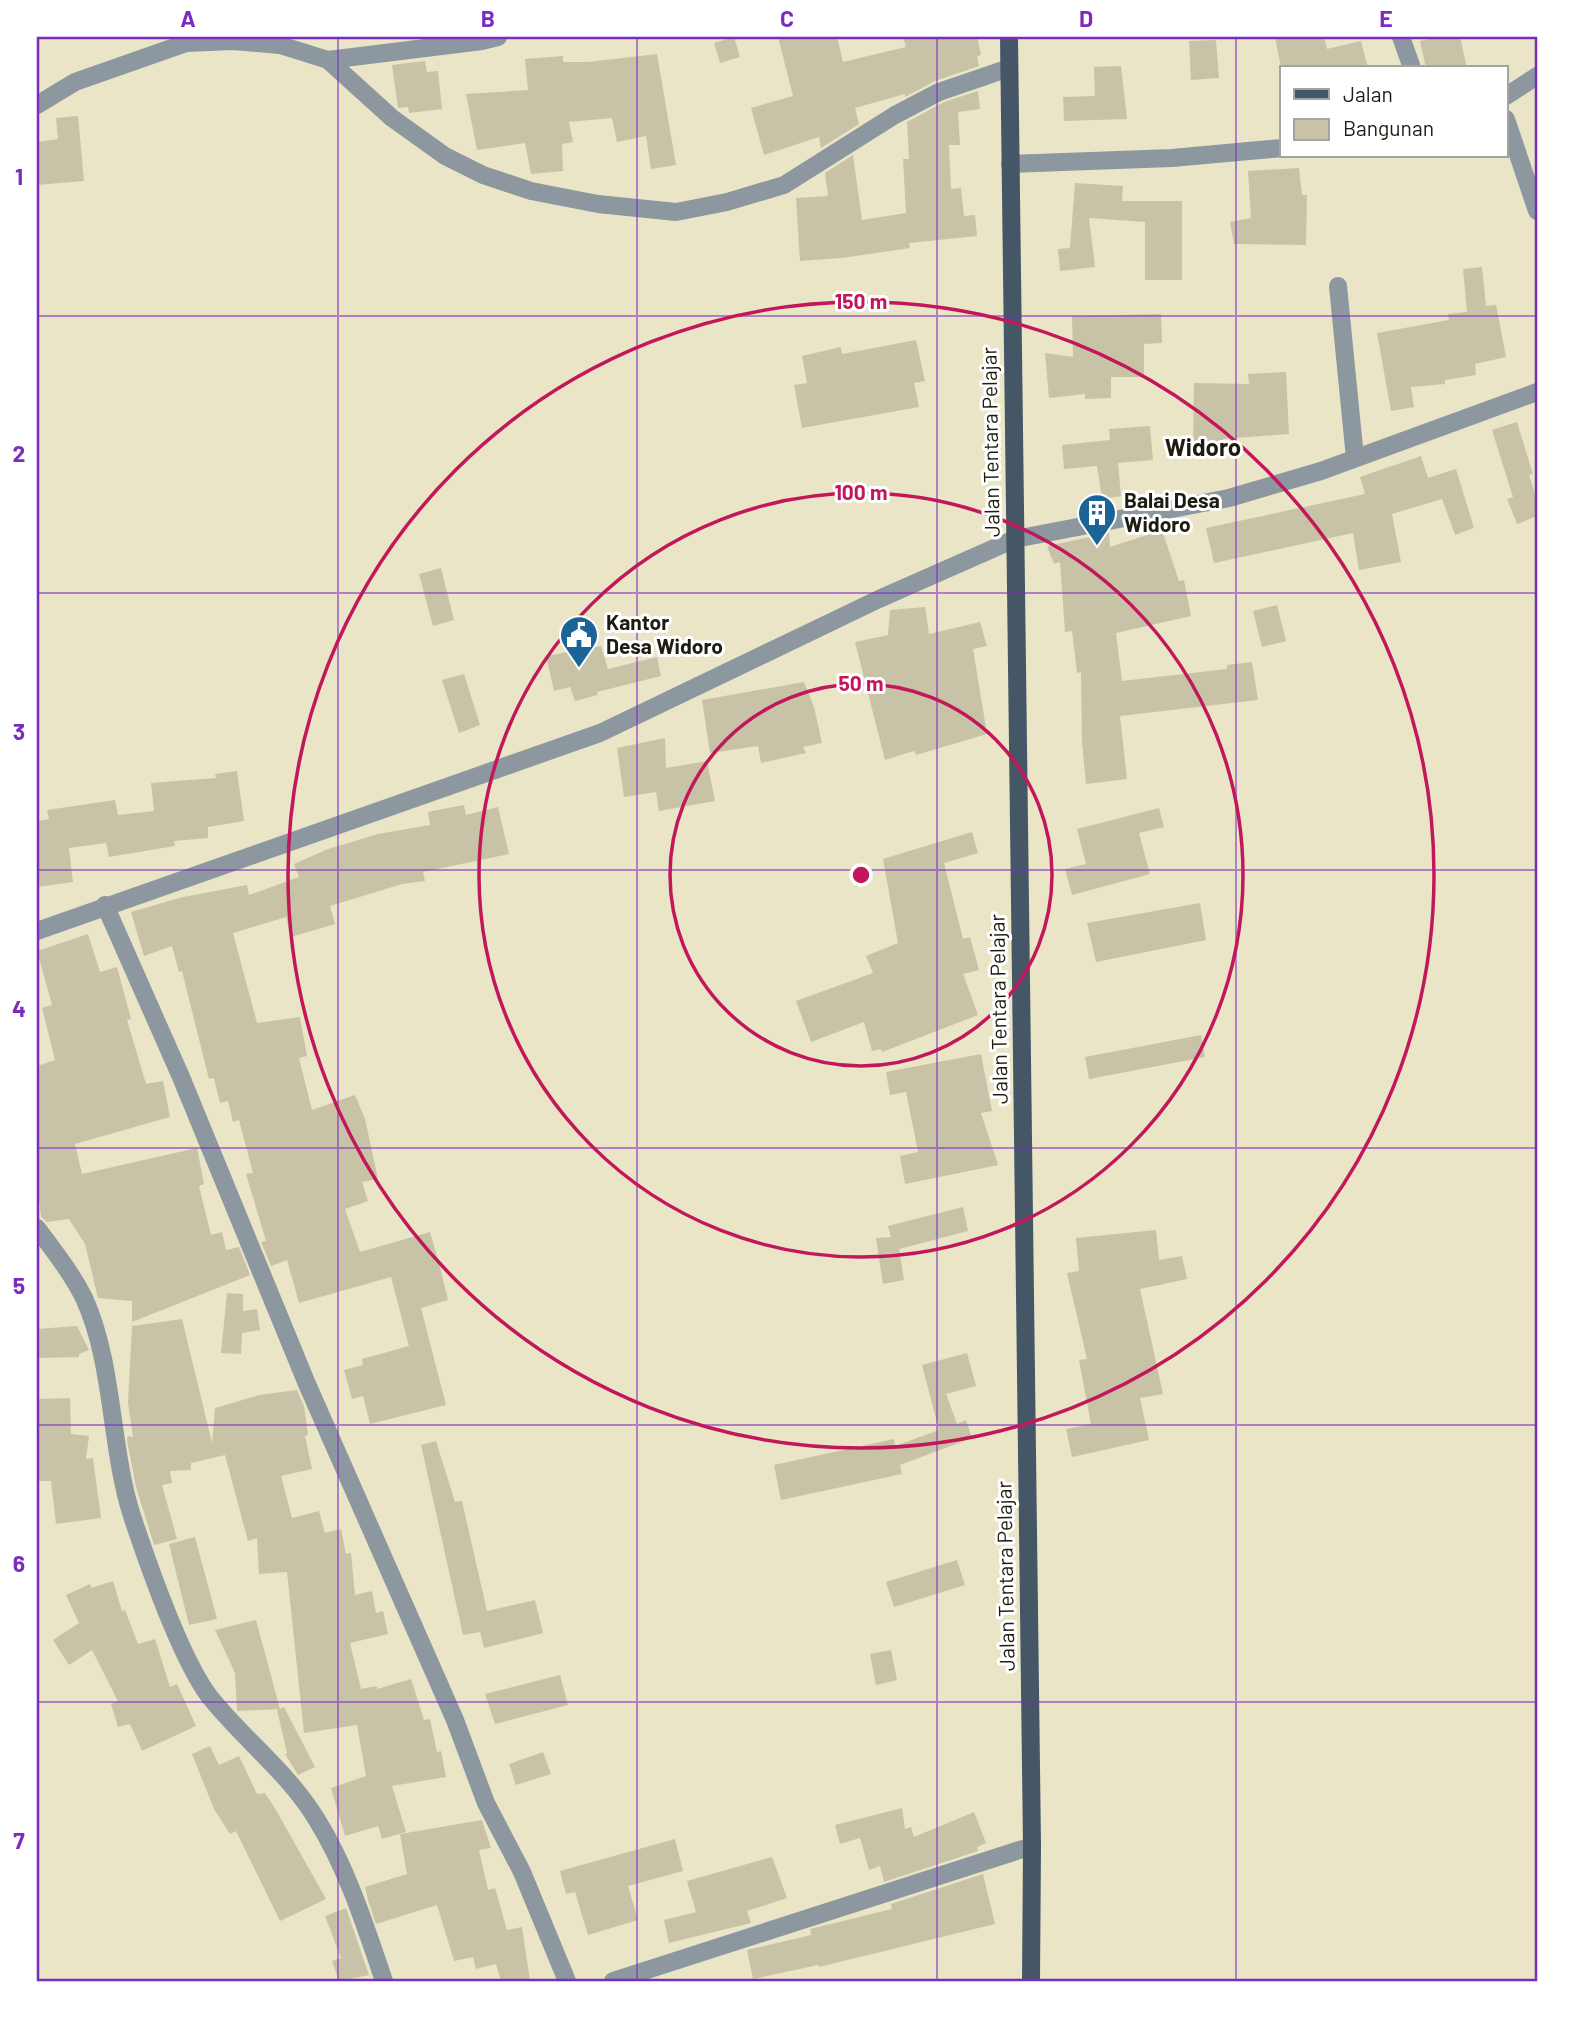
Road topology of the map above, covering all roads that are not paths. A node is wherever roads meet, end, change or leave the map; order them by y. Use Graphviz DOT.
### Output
graph roads {
  1 [pos="498,37"];
  2 [pos="1009,37"];
  3 [pos="1401,37"];
  4 [pos="282,41"];
  5 [pos="328,60"];
  6 [pos="1411,66"];
  7 [pos="1009,68"];
  8 [pos="1537,76"];
  9 [pos="1508,95"];
  10 [pos="37,105"];
  11 [pos="1508,125"];
  12 [pos="1280,148"];
  13 [pos="1010,164"];
  14 [pos="1537,211"];
  15 [pos="1338,286"];
  16 [pos="1537,392"];
  17 [pos="1355,458"];
  18 [pos="1015,539"];
  19 [pos="105,905"];
  20 [pos="37,931"];
  21 [pos="37,1228"];
  22 [pos="1032,1846"];
  23 [pos="384,1981"];
  24 [pos="567,1981"];
  25 [pos="613,1981"];
  26 [pos="1031,1981"];
  1 -- 5 [label="street"];
  2 -- 7 [label="main road, Jalan Tentara Pelajar"];
  3 -- 6 [label="street"];
  4 -- 5 [label="street"];
  4 -- 10 [label="street"];
  5 -- 7 [label="street"];
  7 -- 13 [label="main road, Jalan Tentara Pelajar"];
  8 -- 9 [label="street"];
  11 -- 14 [label="street"];
  12 -- 13 [label="street"];
  13 -- 18 [label="main road, Jalan Tentara Pelajar"];
  15 -- 17 [label="street"];
  16 -- 17 [label="street"];
  17 -- 18 [label="street"];
  18 -- 19 [label="street"];
  18 -- 22 [label="main road, Jalan Tentara Pelajar"];
  19 -- 20 [label="street"];
  19 -- 24 [label="street"];
  21 -- 23 [label="street"];
  22 -- 25 [label="street"];
  22 -- 26 [label="main road, Jalan Tentara Pelajar"];
}
